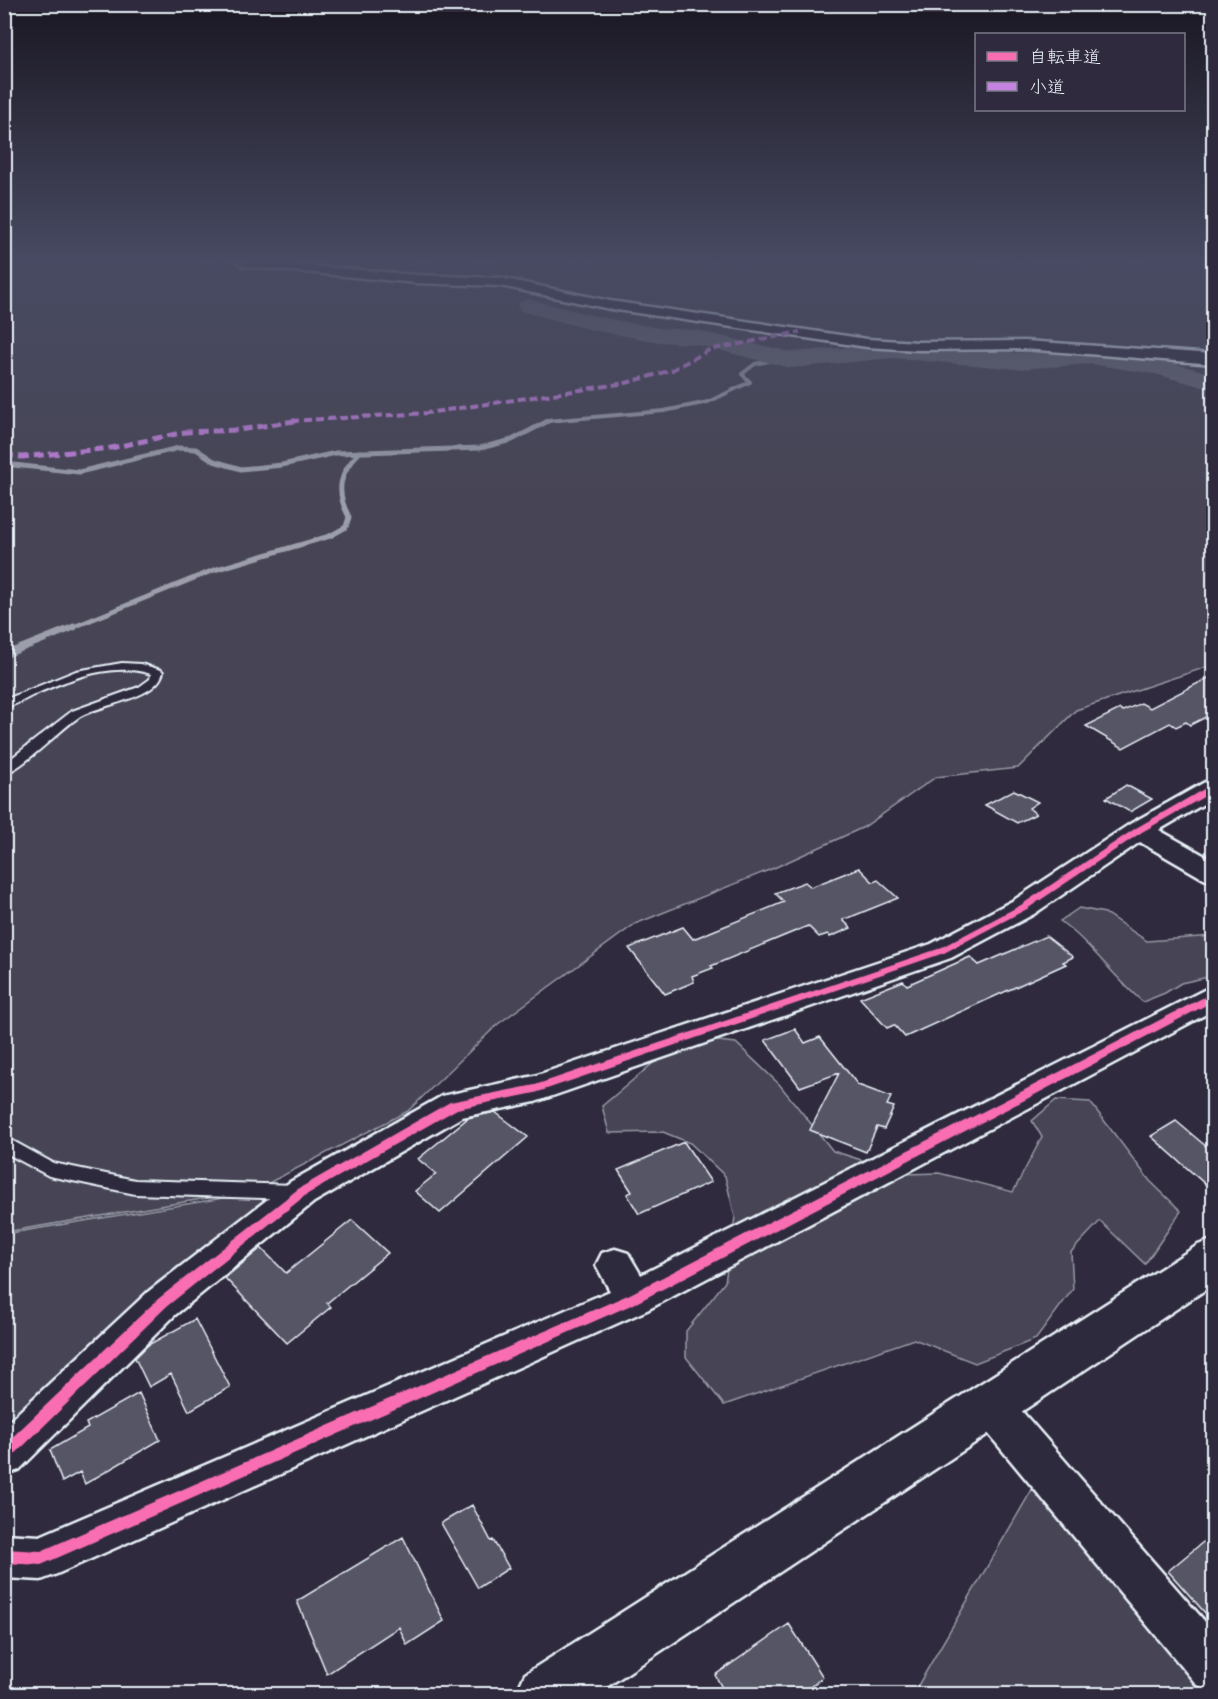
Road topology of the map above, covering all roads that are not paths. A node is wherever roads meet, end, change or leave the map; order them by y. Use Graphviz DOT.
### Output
graph roads {
  1 [pos="855,341"];
  2 [pos="1214,359"];
  3 [pos="4,705"];
  4 [pos="4,770"];
  5 [pos="1214,787"];
  6 [pos="1138,830"];
  7 [pos="1214,873"];
  8 [pos="1214,996"];
  9 [pos="4,1143"];
  10 [pos="302,1192"];
  11 [pos="1214,1259"];
  12 [pos="991,1406"];
  13 [pos="4,1455"];
  14 [pos="4,1556"];
  15 [pos="1214,1668"];
  16 [pos="545,1695"];
  1 -- 2 [label="street"];
  3 -- 4 [label="lane"];
  5 -- 6 [label="street"];
  6 -- 7 [label="street"];
  6 -- 10 [label="street"];
  8 -- 14 [label="street"];
  9 -- 10 [label="lane"];
  10 -- 13 [label="street"];
  11 -- 12 [label="street"];
  12 -- 15 [label="street"];
  12 -- 16 [label="street"];
}
